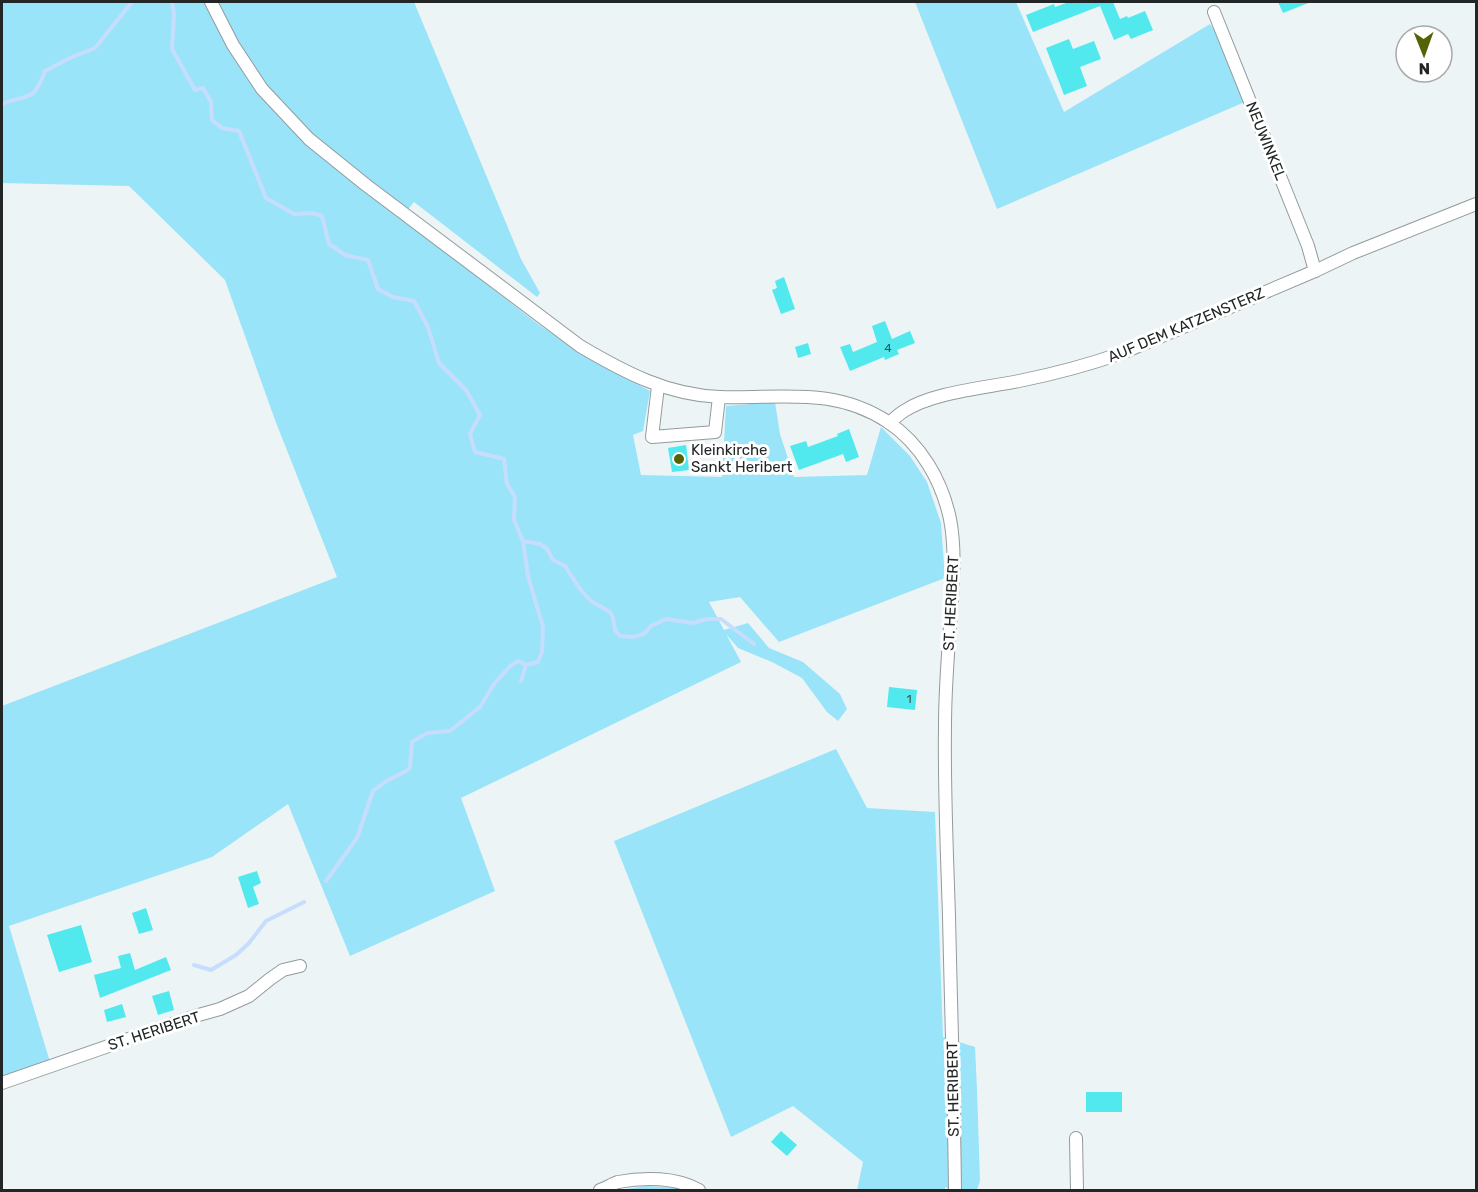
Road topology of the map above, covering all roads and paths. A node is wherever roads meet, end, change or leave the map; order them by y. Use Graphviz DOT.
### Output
graph roads {
  1 [pos="211,2"];
  2 [pos="1214,12"];
  3 [pos="1476,204"];
  4 [pos="1315,271"];
  5 [pos="658,386"];
  6 [pos="719,397"];
  7 [pos="889,423"];
  8 [pos="300,966"];
  9 [pos="2,1083"];
  10 [pos="1076,1138"];
  11 [pos="600,1191"];
  12 [pos="699,1191"];
  13 [pos="955,1191"];
  14 [pos="1077,1191"];
  1 -- 5 [label="street, ST. HERIBERT"];
  2 -- 4 [label="street, NEUWINKEL"];
  3 -- 4 [label="street, AUF DEM KATZENSTERZ"];
  4 -- 7 [label="street, AUF DEM KATZENSTERZ"];
  5 -- 6 [label="street, ST. HERIBERT"];
  5 -- 6 [label="street"];
  6 -- 7 [label="street, ST. HERIBERT"];
  7 -- 13 [label="street, ST. HERIBERT"];
  8 -- 9 [label="street, ST. HERIBERT"];
  10 -- 14 [label="street"];
  11 -- 12 [label="street"];
}
